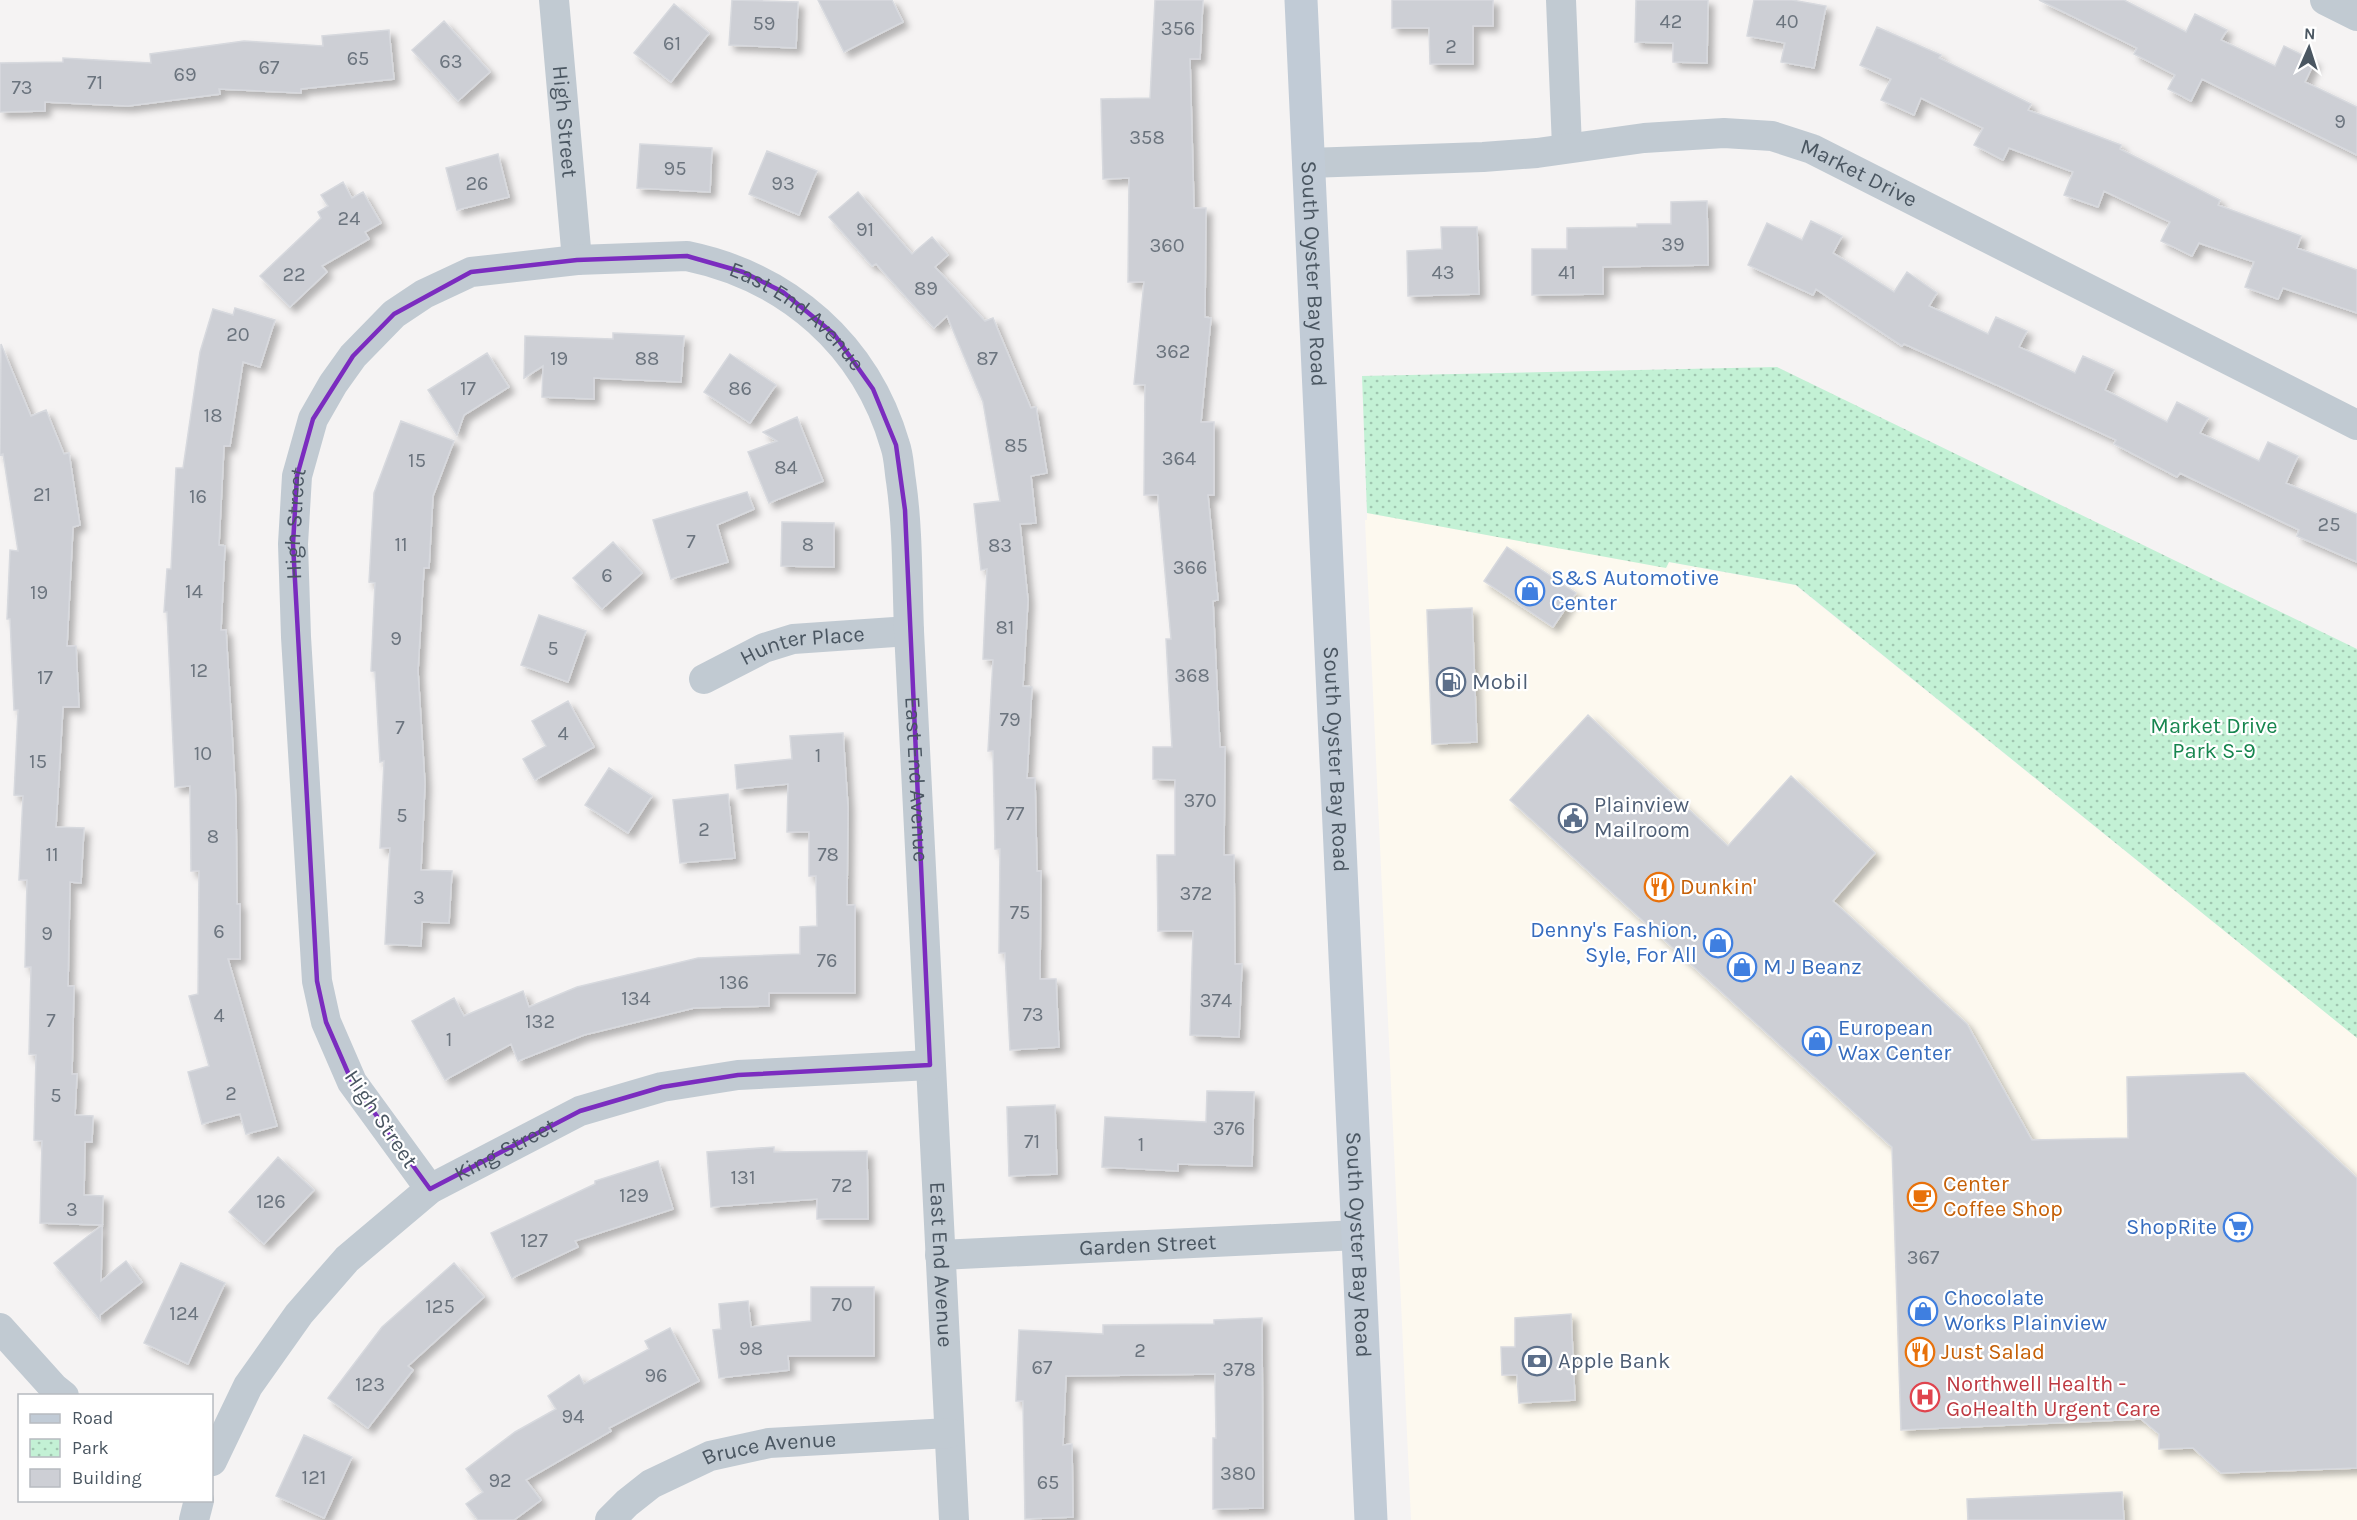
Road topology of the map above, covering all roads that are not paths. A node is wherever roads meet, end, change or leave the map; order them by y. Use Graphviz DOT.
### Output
graph roads {
  1 [pos="554,0"];
  2 [pos="1301,0"];
  3 [pos="1561,0"];
  4 [pos="2325,0"];
  5 [pos="2357,16"];
  6 [pos="1567,147"];
  7 [pos="1308,163"];
  8 [pos="577,260"];
  9 [pos="2357,425"];
  10 [pos="909,631"];
  11 [pos="704,679"];
  12 [pos="930,1065"];
  13 [pos="430,1189"];
  14 [pos="1358,1235"];
  15 [pos="940,1256"];
  16 [pos="0,1328"];
  17 [pos="63,1394"];
  18 [pos="949,1433"];
  19 [pos="213,1459"];
  20 [pos="198,1502"];
  21 [pos="194,1520"];
  22 [pos="610,1520"];
  23 [pos="954,1520"];
  24 [pos="1371,1520"];
  1 -- 8 [label="street, High Street"];
  2 -- 7 [label="main road, South Oyster Bay Road"];
  3 -- 6 [label="street"];
  4 -- 5 [label="street"];
  6 -- 7 [label="street, Market Drive"];
  6 -- 9 [label="street, Market Drive"];
  7 -- 14 [label="main road, South Oyster Bay Road"];
  8 -- 10 [label="street, East End Avenue"];
  8 -- 13 [label="street, High Street"];
  10 -- 11 [label="street, Hunter Place"];
  10 -- 12 [label="street, East End Avenue"];
  12 -- 13 [label="street, King Street"];
  12 -- 15 [label="street, East End Avenue"];
  13 -- 19 [label="street, King Street"];
  14 -- 15 [label="street, Garden Street"];
  14 -- 24 [label="main road, South Oyster Bay Road"];
  15 -- 18 [label="street, East End Avenue"];
  16 -- 17 [label="street"];
  18 -- 22 [label="street, Bruce Avenue"];
  18 -- 23 [label="street, East End Avenue"];
  20 -- 21 [label="street"];
}
